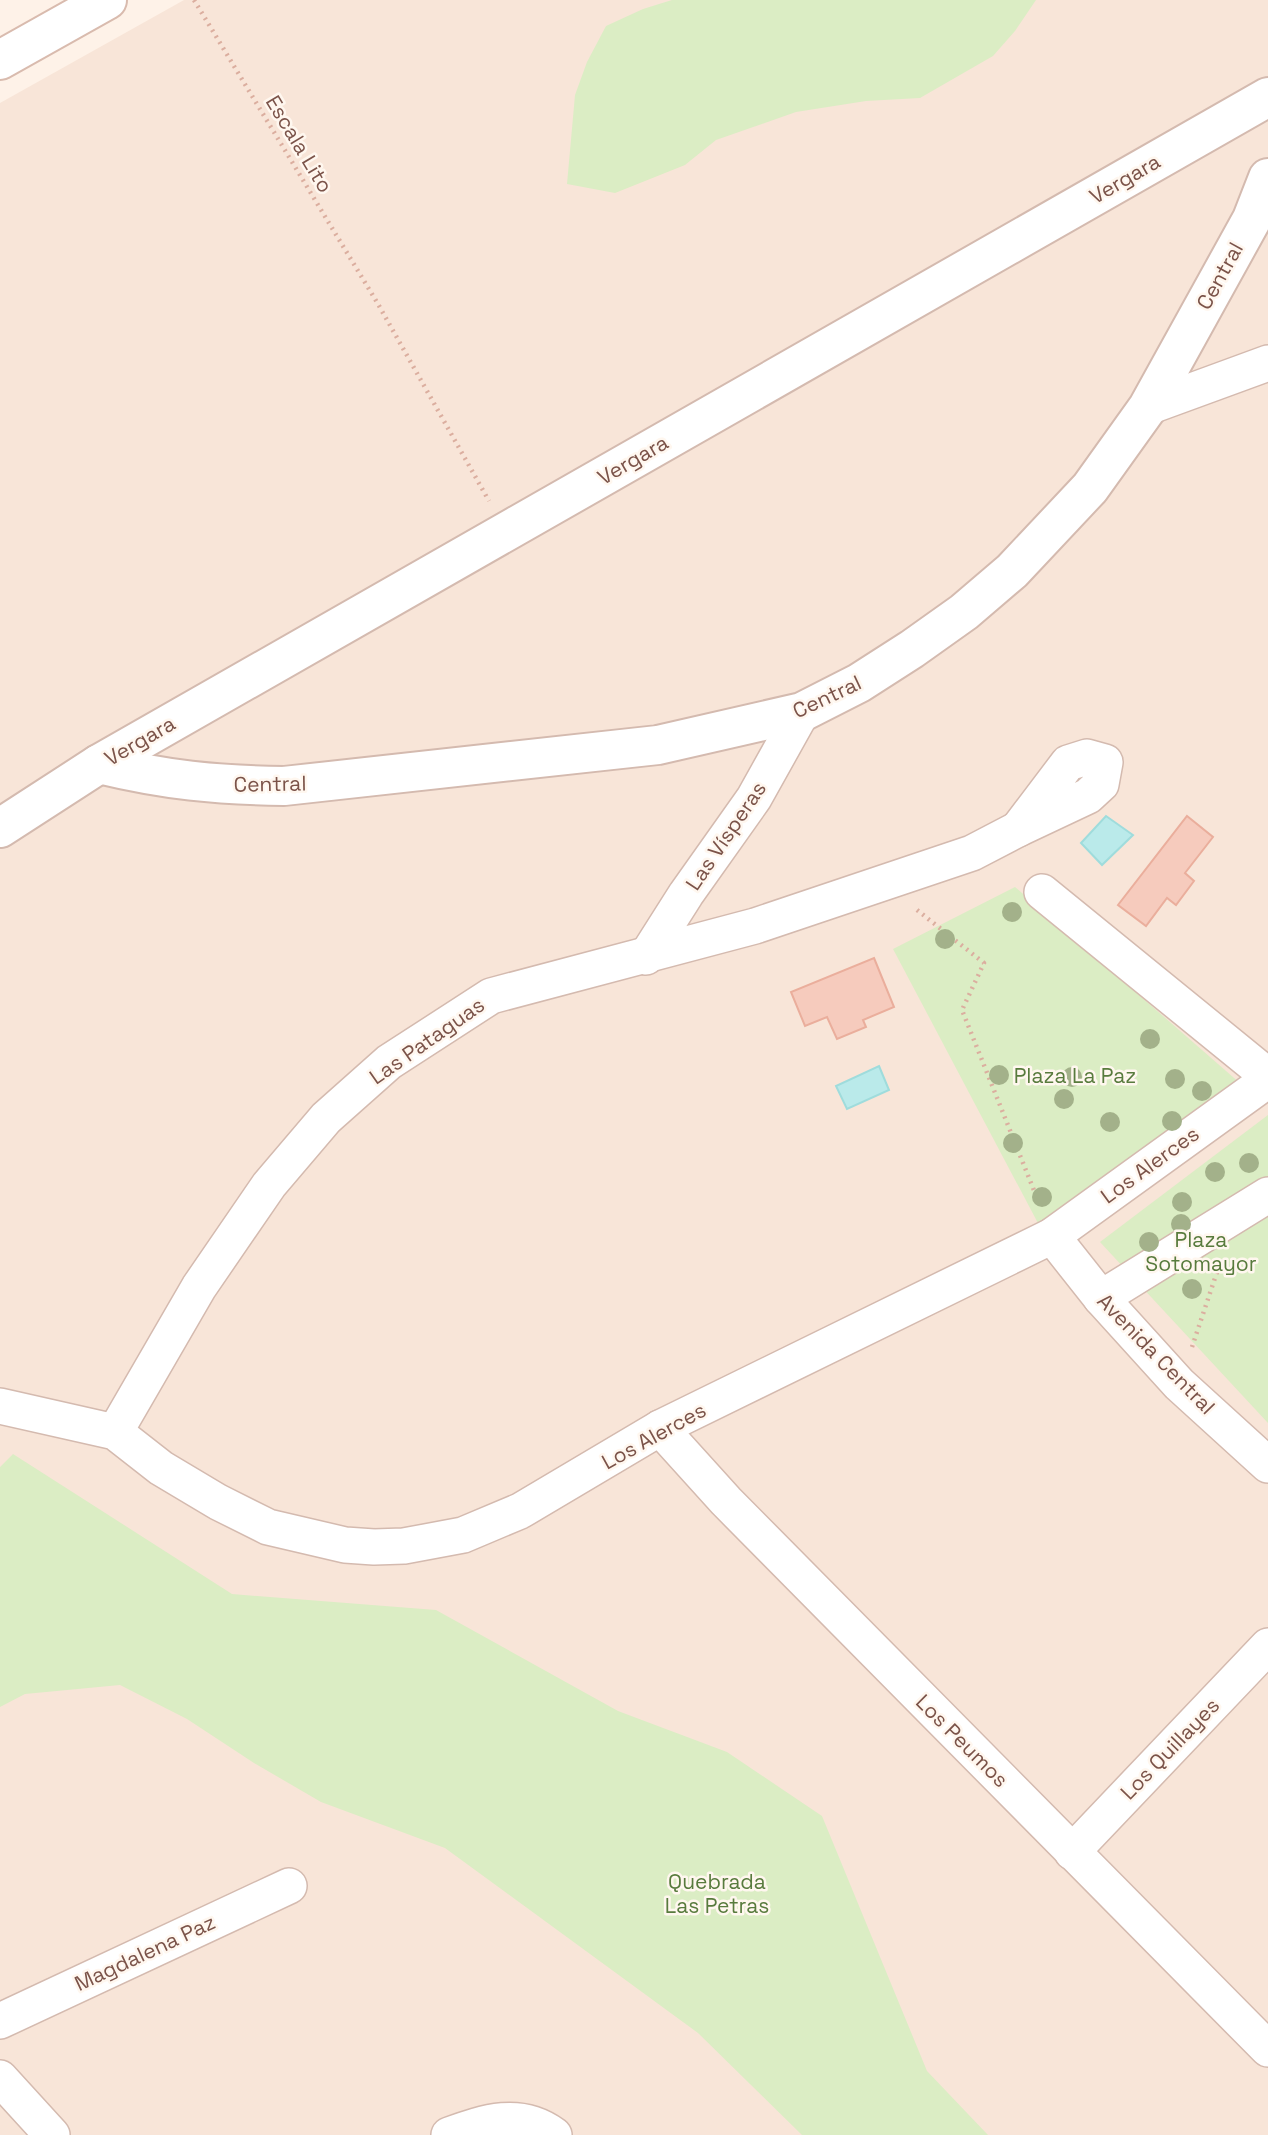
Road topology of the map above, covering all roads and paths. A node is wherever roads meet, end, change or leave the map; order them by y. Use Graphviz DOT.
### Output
graph roads {
  1 [pos="107,0"];
  2 [pos="194,0"];
  3 [pos="0,60"];
  4 [pos="1268,97"];
  5 [pos="1268,178"];
  6 [pos="1268,362"];
  7 [pos="1148,407"];
  8 [pos="507,532"];
  9 [pos="802,712"];
  10 [pos="99,764"];
  11 [pos="0,828"];
  12 [pos="1018,829"];
  13 [pos="883,883"];
  14 [pos="1042,892"];
  15 [pos="646,957"];
  16 [pos="1268,1078"];
  17 [pos="1268,1195"];
  18 [pos="1052,1236"];
  19 [pos="1221,1258"];
  20 [pos="1101,1298"];
  21 [pos="1179,1384"];
  22 [pos="0,1406"];
  23 [pos="660,1429"];
  24 [pos="115,1432"];
  25 [pos="1268,1465"];
  26 [pos="1268,1646"];
  27 [pos="1072,1852"];
  28 [pos="289,1885"];
  29 [pos="0,2021"];
  30 [pos="1268,2049"];
  31 [pos="0,2078"];
  32 [pos="52,2135"];
  33 [pos="449,2135"];
  34 [pos="554,2135"];
  1 -- 3 [label="street"];
  2 -- 8 [label="path, Escala Lito"];
  4 -- 8 [label="street, Vergara"];
  5 -- 7 [label="street, Central"];
  6 -- 7 [label="street"];
  7 -- 9 [label="street, Central"];
  8 -- 10 [label="street, Vergara"];
  9 -- 10 [label="street, Central"];
  9 -- 15 [label="street, Las Vísperas"];
  10 -- 11 [label="street, Vergara"];
  12 -- 13 [label="street, Las Pataguas"];
  13 -- 15 [label="street, Las Pataguas"];
  13 -- 18 [label="path"];
  14 -- 16 [label="street"];
  15 -- 24 [label="street, Las Pataguas"];
  16 -- 18 [label="street, Los Alerces"];
  17 -- 20 [label="street"];
  18 -- 20 [label="street, Avenida Central"];
  18 -- 23 [label="street, Los Alerces"];
  19 -- 21 [label="path"];
  20 -- 21 [label="street, Avenida Central"];
  21 -- 25 [label="street, Avenida Central"];
  22 -- 24 [label="street, Los Alerces"];
  23 -- 24 [label="street, Los Alerces"];
  23 -- 27 [label="street, Los Peumos"];
  26 -- 27 [label="street, Los Quillayes"];
  27 -- 30 [label="street, Los Peumos"];
  28 -- 29 [label="street, Magdalena Paz"];
  31 -- 32 [label="street"];
  33 -- 34 [label="street"];
}
